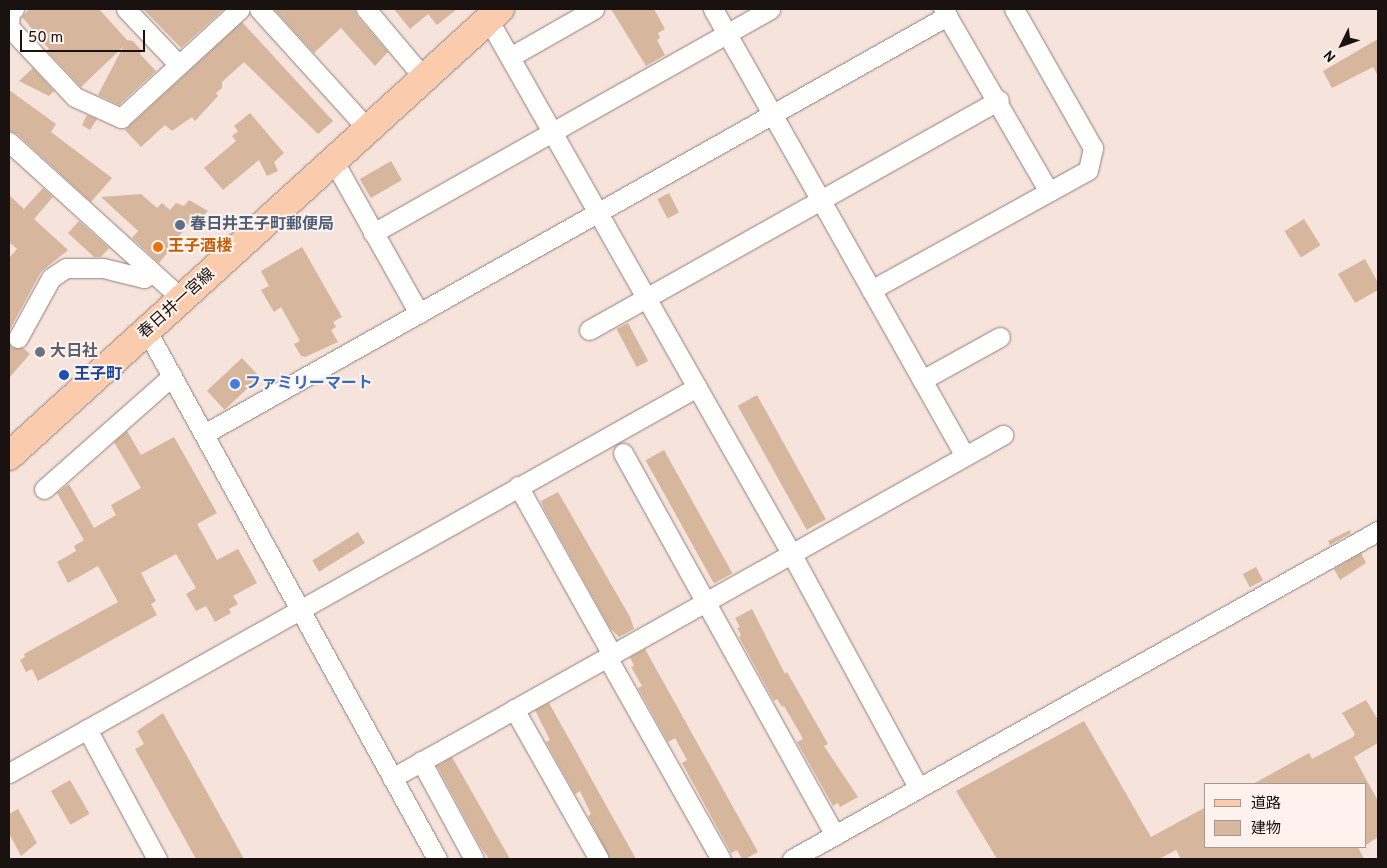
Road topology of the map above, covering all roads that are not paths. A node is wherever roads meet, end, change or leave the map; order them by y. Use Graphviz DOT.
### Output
graph roads {
  1 [pos="14,9"];
  2 [pos="126,9"];
  3 [pos="240,9"];
  4 [pos="259,9"];
  5 [pos="366,9"];
  6 [pos="594,9"];
  7 [pos="713,9"];
  8 [pos="770,9"];
  9 [pos="1014,9"];
  10 [pos="945,12"];
  11 [pos="494,14"];
  12 [pos="727,33"];
  13 [pos="510,57"];
  14 [pos="179,65"];
  15 [pos="424,78"];
  16 [pos="999,100"];
  17 [pos="772,114"];
  18 [pos="368,129"];
  19 [pos="553,132"];
  20 [pos="9,142"];
  21 [pos="334,160"];
  22 [pos="1049,192"];
  23 [pos="821,200"];
  24 [pos="598,212"];
  25 [pos="373,233"];
  26 [pos="151,272"];
  27 [pos="871,290"];
  28 [pos="646,298"];
  29 [pos="182,299"];
  30 [pos="419,313"];
  31 [pos="589,330"];
  32 [pos="147,331"];
  33 [pos="1000,337"];
  34 [pos="18,338"];
  35 [pos="172,376"];
  36 [pos="922,380"];
  37 [pos="697,387"];
  38 [pos="204,434"];
  39 [pos="1003,435"];
  40 [pos="623,453"];
  41 [pos="9,456"];
  42 [pos="965,456"];
  43 [pos="518,486"];
  44 [pos="44,489"];
  45 [pos="1378,531"];
  46 [pos="791,554"];
  47 [pos="706,602"];
  48 [pos="298,608"];
  49 [pos="609,655"];
  50 [pos="514,709"];
  51 [pos="86,729"];
  52 [pos="421,762"];
  53 [pos="9,773"];
  54 [pos="392,778"];
  55 [pos="918,787"];
  56 [pos="835,835"];
  57 [pos="157,859"];
  58 [pos="437,859"];
  59 [pos="474,859"];
  60 [pos="599,859"];
  61 [pos="720,859"];
  62 [pos="792,859"];
  1 -- 14 [label="street"];
  2 -- 14 [label="street"];
  3 -- 14 [label="street"];
  4 -- 18 [label="street"];
  5 -- 15 [label="street"];
  6 -- 13 [label="street"];
  7 -- 12 [label="street"];
  8 -- 12 [label="street"];
  9 -- 22 [label="street"];
  10 -- 16 [label="street"];
  10 -- 17 [label="street"];
  11 -- 13 [label="street"];
  11 -- 15 [label="main road, 春日井一宮線"];
  12 -- 17 [label="street"];
  12 -- 19 [label="street"];
  13 -- 19 [label="street"];
  15 -- 18 [label="main road, 春日井一宮線"];
  16 -- 22 [label="street"];
  16 -- 23 [label="street"];
  17 -- 23 [label="street"];
  17 -- 24 [label="street"];
  18 -- 21 [label="main road, 春日井一宮線"];
  19 -- 24 [label="street"];
  19 -- 25 [label="street"];
  20 -- 26 [label="street"];
  21 -- 25 [label="street"];
  21 -- 29 [label="main road, 春日井一宮線"];
  22 -- 27 [label="street"];
  23 -- 27 [label="street"];
  23 -- 28 [label="street"];
  24 -- 28 [label="street"];
  24 -- 30 [label="street"];
  25 -- 30 [label="street"];
  26 -- 29 [label="street"];
  26 -- 34 [label="street"];
  27 -- 36 [label="street"];
  28 -- 31 [label="street"];
  28 -- 37 [label="street"];
  29 -- 32 [label="main road, 春日井一宮線"];
  30 -- 38 [label="street"];
  32 -- 35 [label="street"];
  32 -- 41 [label="main road, 春日井一宮線"];
  33 -- 36 [label="street"];
  35 -- 38 [label="street"];
  35 -- 44 [label="street"];
  36 -- 42 [label="street"];
  37 -- 43 [label="street"];
  37 -- 46 [label="street"];
  38 -- 48 [label="street"];
  39 -- 42 [label="street"];
  40 -- 47 [label="street"];
  42 -- 46 [label="street"];
  43 -- 48 [label="street"];
  43 -- 49 [label="street"];
  45 -- 55 [label="street"];
  46 -- 47 [label="street"];
  46 -- 55 [label="street"];
  47 -- 49 [label="street"];
  47 -- 56 [label="street"];
  48 -- 51 [label="street"];
  48 -- 54 [label="street"];
  49 -- 50 [label="street"];
  49 -- 61 [label="street"];
  50 -- 52 [label="street"];
  50 -- 60 [label="street"];
  51 -- 53 [label="street"];
  51 -- 57 [label="street"];
  52 -- 54 [label="street"];
  52 -- 59 [label="street"];
  54 -- 58 [label="street"];
  55 -- 56 [label="street"];
  56 -- 62 [label="street"];
}
